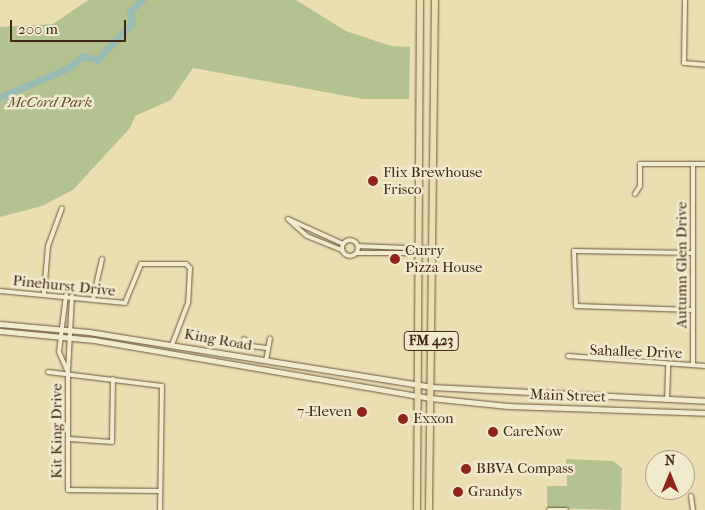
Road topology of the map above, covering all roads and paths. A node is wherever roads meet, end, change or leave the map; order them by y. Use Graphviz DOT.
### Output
graph roads {
  1 [pos="420,0"];
  2 [pos="435,0"];
  3 [pos="685,0"];
  4 [pos="705,66"];
  5 [pos="693,164"];
  6 [pos="705,164"];
  7 [pos="635,194"];
  8 [pos="62,208"];
  9 [pos="343,244"];
  10 [pos="358,246"];
  11 [pos="418,248"];
  12 [pos="432,248"];
  13 [pos="342,250"];
  14 [pos="357,253"];
  15 [pos="693,253"];
  16 [pos="102,259"];
  17 [pos="0,291"];
  18 [pos="44,293"];
  19 [pos="66,295"];
  20 [pos="72,296"];
  21 [pos="93,299"];
  22 [pos="693,310"];
  23 [pos="0,324"];
  24 [pos="62,328"];
  25 [pos="69,330"];
  26 [pos="0,331"];
  27 [pos="61,336"];
  28 [pos="68,337"];
  29 [pos="270,338"];
  30 [pos="244,339"];
  31 [pos="172,345"];
  32 [pos="267,348"];
  33 [pos="171,353"];
  34 [pos="568,356"];
  35 [pos="266,362"];
  36 [pos="668,365"];
  37 [pos="693,366"];
  38 [pos="705,366"];
  39 [pos="265,369"];
  40 [pos="48,372"];
  41 [pos="68,372"];
  42 [pos="360,376"];
  43 [pos="113,379"];
  44 [pos="359,384"];
  45 [pos="418,386"];
  46 [pos="431,387"];
  47 [pos="419,395"];
  48 [pos="430,398"];
  49 [pos="668,400"];
  50 [pos="705,401"];
  51 [pos="669,412"];
  52 [pos="705,413"];
  53 [pos="69,439"];
  54 [pos="160,491"];
  55 [pos="160,510"];
  56 [pos="417,510"];
  57 [pos="429,510"];
  58 [pos="549,510"];
  59 [pos="566,510"];
  1 -- 11 [label="main road, FM 423"];
  2 -- 12 [label="main road, FM 423"];
  3 -- 4 [label="street"];
  5 -- 6 [label="street"];
  5 -- 7 [label="street"];
  5 -- 15 [label="street, Autumn Glen Drive"];
  8 -- 18 [label="street"];
  9 -- 10 [label="street"];
  9 -- 13 [label="street"];
  9 -- 13 [label="street"];
  10 -- 11 [label="street"];
  10 -- 14 [label="street"];
  11 -- 12 [label="street"];
  11 -- 14 [label="street"];
  11 -- 45 [label="main road, FM 423"];
  12 -- 46 [label="main road, FM 423"];
  13 -- 14 [label="street"];
  15 -- 22 [label="street, Autumn Glen Drive"];
  15 -- 22 [label="street"];
  16 -- 21 [label="street"];
  17 -- 18 [label="street, Pinehurst Drive"];
  18 -- 19 [label="street, Pinehurst Drive"];
  19 -- 20 [label="street, Pinehurst Drive"];
  19 -- 24 [label="street, Kit King Drive"];
  20 -- 21 [label="street, Pinehurst Drive"];
  20 -- 25 [label="street, Kit King Drive"];
  21 -- 31 [label="street, Pinehurst Drive"];
  22 -- 37 [label="street, Autumn Glen Drive"];
  23 -- 24 [label="street, King Road"];
  24 -- 25 [label="street, King Road"];
  24 -- 27 [label="street, Kit King Drive"];
  25 -- 28 [label="street, Kit King Drive"];
  25 -- 31 [label="street, King Road"];
  26 -- 27 [label="street, King Road"];
  27 -- 28 [label="street, King Road"];
  27 -- 41 [label="street, Kit King Drive"];
  28 -- 33 [label="street, King Road"];
  28 -- 41 [label="street, Kit King Drive"];
  29 -- 32 [label="street"];
  30 -- 32 [label="street"];
  31 -- 33 [label="street"];
  31 -- 35 [label="street, King Road"];
  32 -- 35 [label="street"];
  33 -- 39 [label="street, King Road"];
  34 -- 36 [label="street, Sahallee Drive"];
  35 -- 39 [label="street"];
  35 -- 42 [label="street, King Road"];
  36 -- 37 [label="street, Sahallee Drive"];
  36 -- 49 [label="street"];
  37 -- 38 [label="street, Sahallee Drive"];
  39 -- 44 [label="street, King Road"];
  40 -- 41 [label="street"];
  41 -- 43 [label="street"];
  41 -- 53 [label="street, Kit King Drive"];
  42 -- 44 [label="street"];
  42 -- 45 [label="street, King Road"];
  43 -- 53 [label="street"];
  43 -- 54 [label="street"];
  44 -- 47 [label="street, King Road"];
  45 -- 46 [label="street, King Road"];
  45 -- 47 [label="main road, FM 423"];
  46 -- 48 [label="main road, FM 423"];
  46 -- 49 [label="main road, Main Street"];
  47 -- 48 [label="street, King Road"];
  47 -- 56 [label="main road, FM 423"];
  48 -- 51 [label="main road, Main Street"];
  48 -- 57 [label="main road, FM 423"];
  49 -- 50 [label="main road, Main Street"];
  49 -- 51 [label="main road"];
  51 -- 52 [label="main road, Main Street"];
  53 -- 54 [label="street, Kit King Drive"];
  54 -- 55 [label="street"];
  58 -- 59 [label="street"];
}
